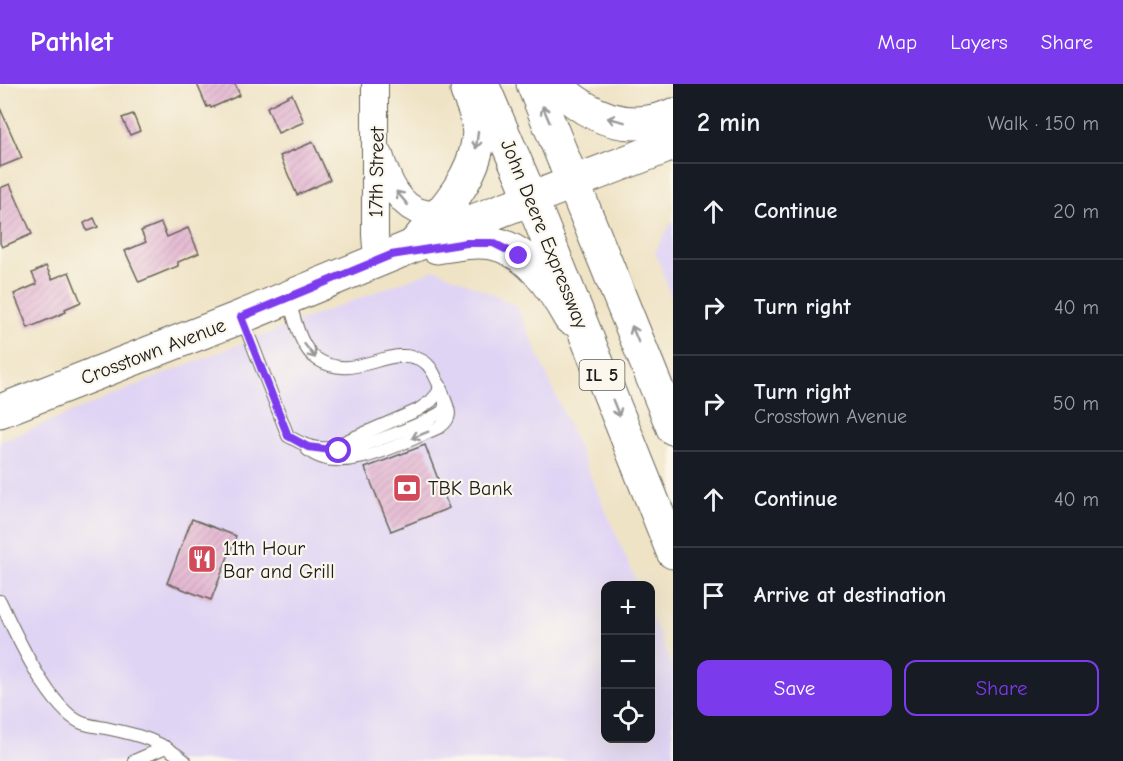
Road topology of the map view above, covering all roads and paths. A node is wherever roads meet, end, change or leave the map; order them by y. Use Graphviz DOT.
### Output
graph roads {
  1 [pos="375,84"];
  2 [pos="464,84"];
  3 [pos="482,84"];
  4 [pos="533,84"];
  5 [pos="555,84"];
  6 [pos="673,115"];
  7 [pos="377,144"];
  8 [pos="673,144"];
  9 [pos="574,182"];
  10 [pos="531,198"];
  11 [pos="440,215"];
  12 [pos="476,220"];
  13 [pos="394,253"];
  14 [pos="288,297"];
  15 [pos="241,317"];
  16 [pos="601,372"];
  17 [pos="442,391"];
  18 [pos="1,408"];
  19 [pos="673,428"];
  20 [pos="300,443"];
  21 [pos="673,552"];
  22 [pos="0,601"];
  23 [pos="166,747"];
  24 [pos="134,761"];
  25 [pos="185,761"];
  1 -- 7 [label="street, 17th Street"];
  2 -- 11 [label="main road, one-way"];
  3 -- 10 [label="main road, John Deere Expressway / IL 5"];
  9 -- 4 [label="main road, IL 5, one-way"];
  6 -- 5 [label="main road, one-way"];
  11 -- 7 [label="street, one-way"];
  7 -- 13 [label="street, 17th Street"];
  8 -- 9 [label="main road, Crosstown Avenue"];
  9 -- 10 [label="main road, Crosstown Avenue"];
  19 -- 9 [label="main road, IL 5, one-way"];
  10 -- 12 [label="main road, Crosstown Avenue"];
  10 -- 16 [label="main road, John Deere Expressway / IL 5"];
  11 -- 12 [label="street"];
  11 -- 13 [label="main road"];
  12 -- 13 [label="main road, Crosstown Avenue"];
  13 -- 14 [label="main road, Crosstown Avenue"];
  13 -- 16 [label="main road"];
  14 -- 15 [label="main road, Crosstown Avenue"];
  14 -- 17 [label="lane, one-way"];
  15 -- 18 [label="main road, Crosstown Avenue"];
  15 -- 20 [label="lane"];
  16 -- 21 [label="main road, John Deere Expressway / IL 5, one-way"];
  17 -- 20 [label="lane"];
  17 -- 20 [label="lane, one-way"];
  22 -- 23 [label="lane"];
  23 -- 24 [label="lane"];
  23 -- 25 [label="lane"];
}
